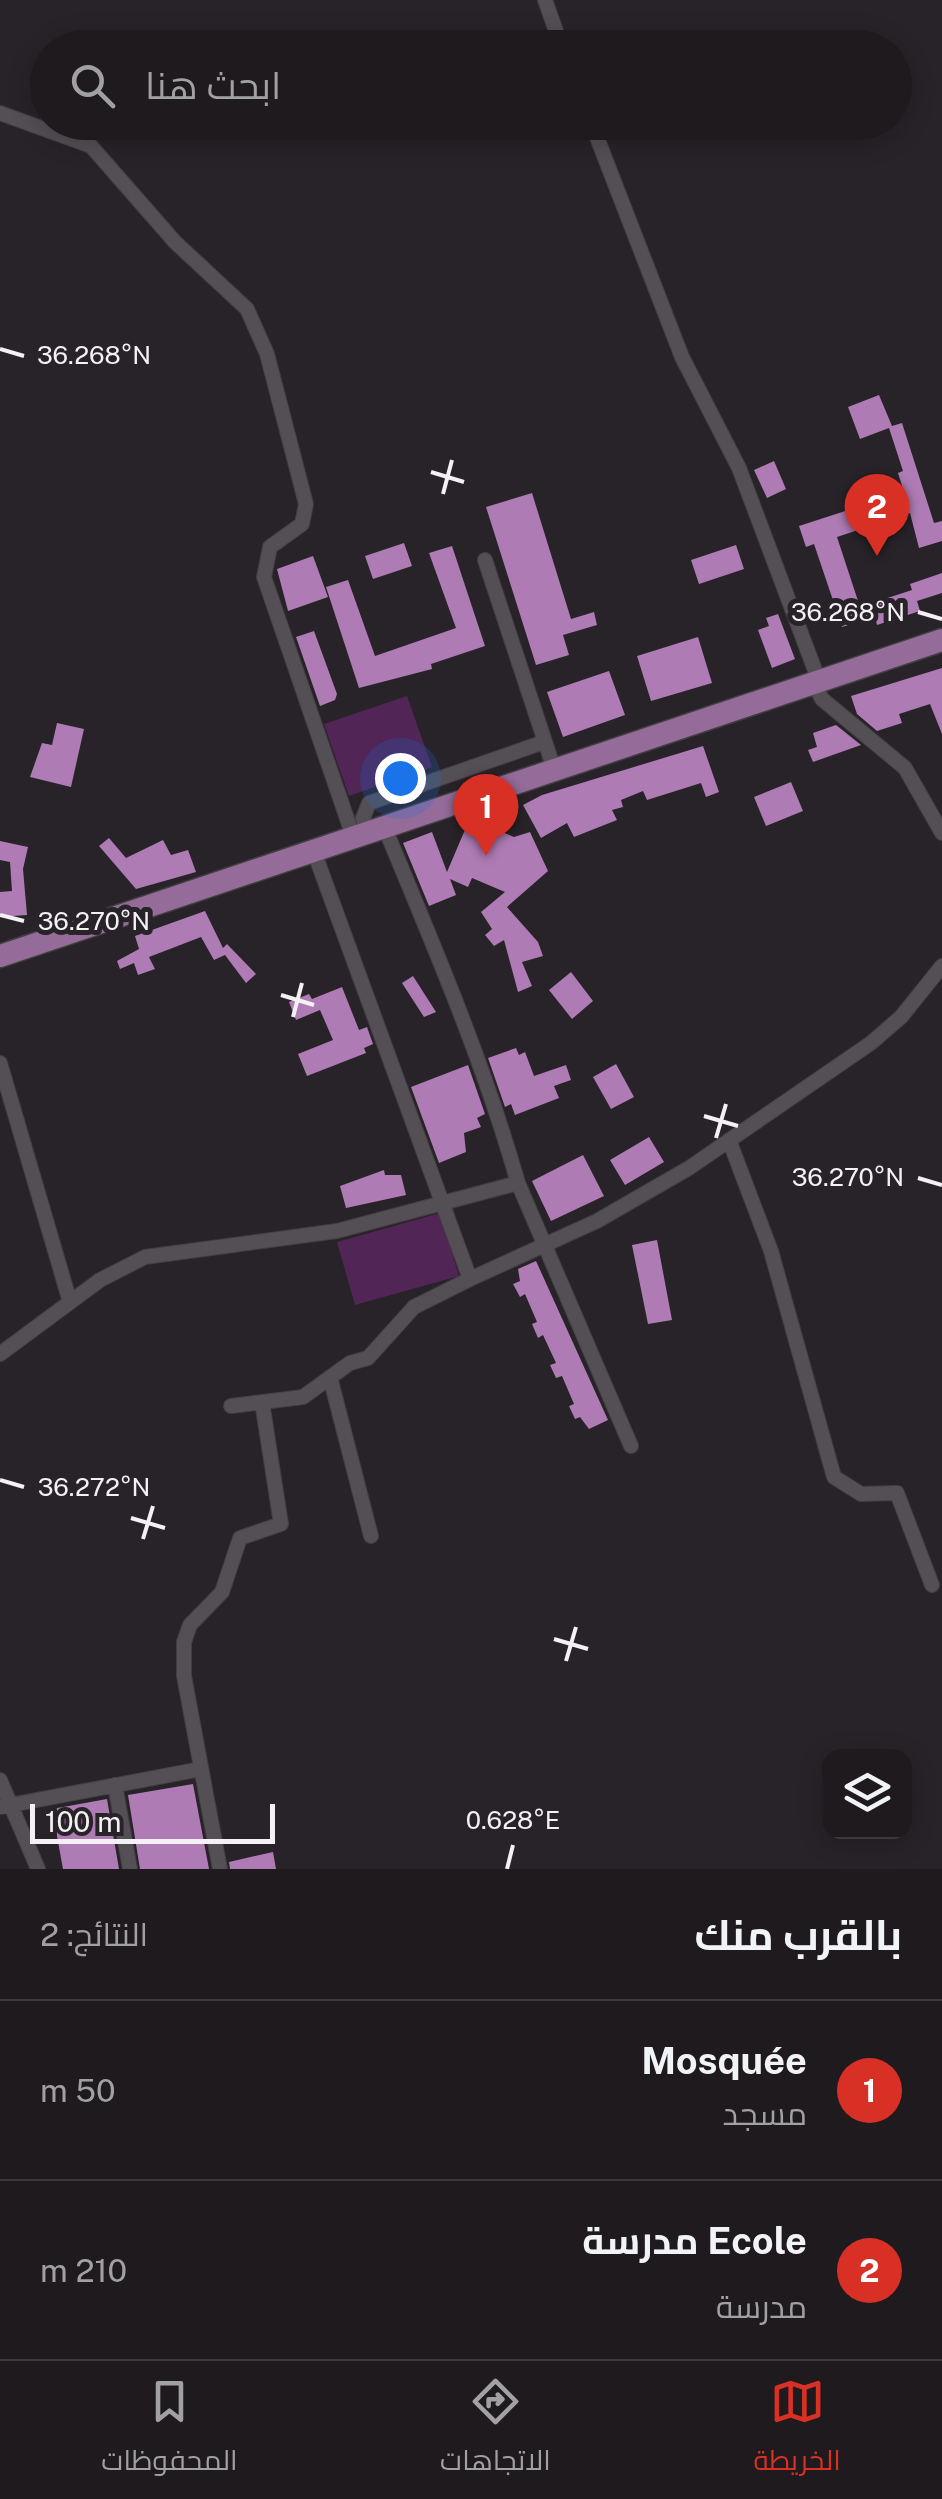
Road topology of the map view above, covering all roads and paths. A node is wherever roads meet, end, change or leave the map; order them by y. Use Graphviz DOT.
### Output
graph roads {
  1 [pos="545,0"];
  2 [pos="556,30"];
  3 [pos="0,113"];
  4 [pos="30,124"];
  5 [pos="74,140"];
  6 [pos="599,140"];
  7 [pos="485,560"];
  8 [pos="942,640"];
  9 [pos="816,682"];
  10 [pos="544,742"];
  11 [pos="554,769"];
  12 [pos="368,832"];
  13 [pos="942,833"];
  14 [pos="313,849"];
  15 [pos="0,956"];
  16 [pos="942,966"];
  17 [pos="0,1063"];
  18 [pos="729,1140"];
  19 [pos="518,1183"];
  20 [pos="443,1204"];
  21 [pos="542,1245"];
  22 [pos="470,1279"];
  23 [pos="70,1302"];
  24 [pos="0,1354"];
  25 [pos="330,1377"];
  26 [pos="262,1402"];
  27 [pos="231,1406"];
  28 [pos="631,1446"];
  29 [pos="371,1536"];
  30 [pos="932,1585"];
  31 [pos="201,1769"];
  32 [pos="0,1780"];
  33 [pos="116,1785"];
  34 [pos="4,1806"];
  35 [pos="38,1869"];
  36 [pos="130,1869"];
  37 [pos="220,1869"];
  1 -- 2 [label="street"];
  3 -- 4 [label="street"];
  5 -- 12 [label="street"];
  6 -- 9 [label="street"];
  7 -- 10 [label="street"];
  8 -- 9 [label="main road"];
  9 -- 11 [label="main road"];
  9 -- 13 [label="street"];
  10 -- 11 [label="street"];
  10 -- 12 [label="street"];
  11 -- 12 [label="main road"];
  12 -- 14 [label="main road"];
  12 -- 19 [label="street"];
  14 -- 15 [label="main road"];
  14 -- 20 [label="street"];
  16 -- 18 [label="street"];
  17 -- 23 [label="street"];
  18 -- 21 [label="street"];
  18 -- 30 [label="street"];
  19 -- 20 [label="street"];
  19 -- 21 [label="street"];
  20 -- 22 [label="street"];
  20 -- 23 [label="street"];
  21 -- 22 [label="street"];
  21 -- 28 [label="street"];
  22 -- 25 [label="street"];
  23 -- 24 [label="street"];
  25 -- 26 [label="street"];
  25 -- 29 [label="street"];
  26 -- 27 [label="street"];
  26 -- 31 [label="street"];
  31 -- 33 [label="street"];
  31 -- 37 [label="street"];
  32 -- 34 [label="street"];
  33 -- 34 [label="street"];
  33 -- 36 [label="street"];
  34 -- 35 [label="street"];
}
